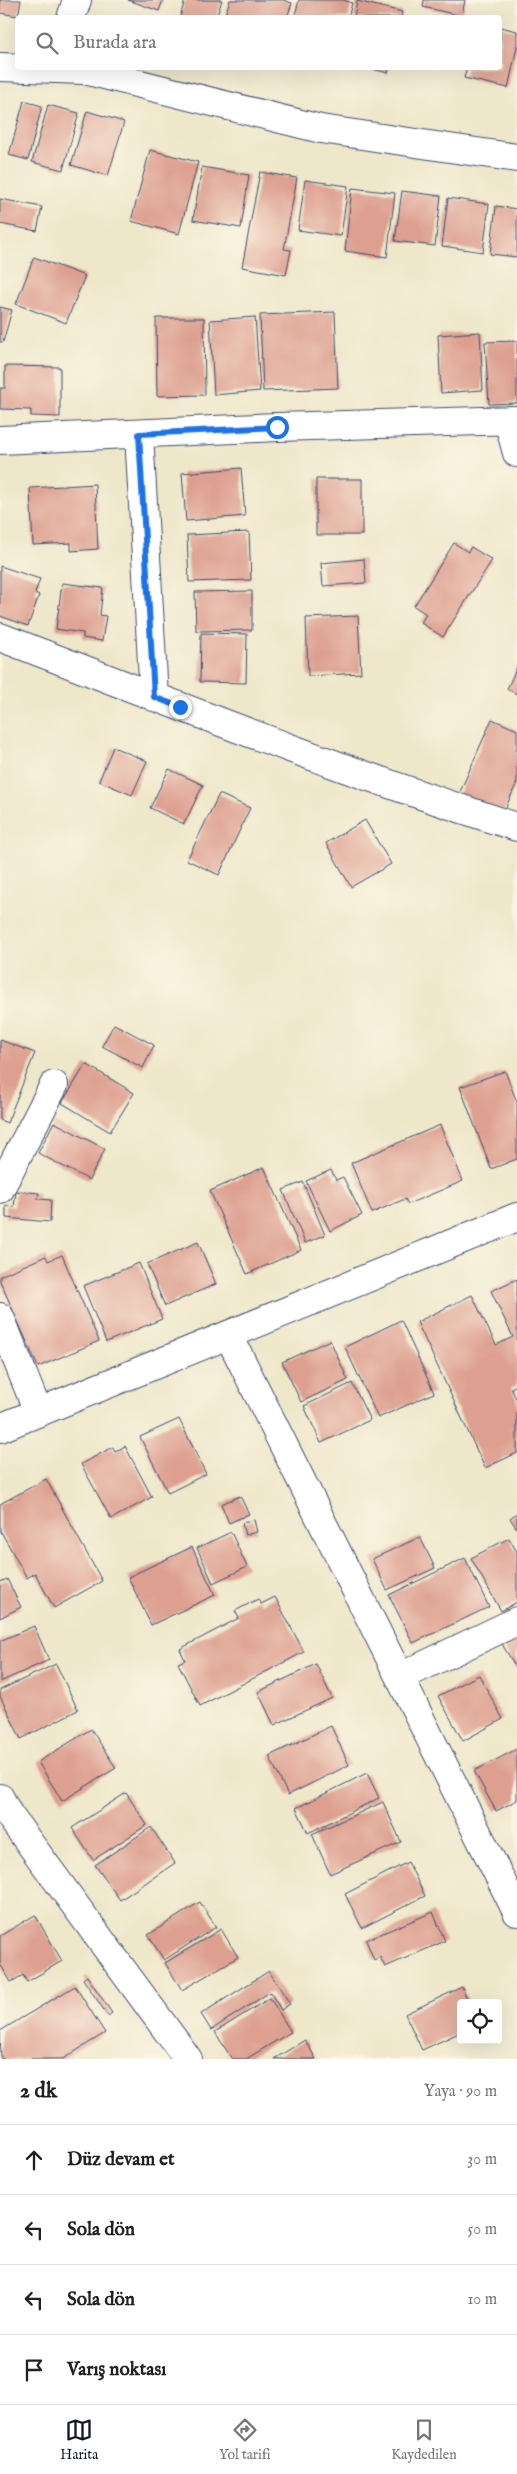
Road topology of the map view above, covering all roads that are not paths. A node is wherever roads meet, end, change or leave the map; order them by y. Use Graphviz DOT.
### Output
graph roads {
  1 [pos="77,0"];
  2 [pos="72,15"];
  3 [pos="0,67"];
  4 [pos="15,67"];
  5 [pos="84,70"];
  6 [pos="517,158"];
  7 [pos="513,420"];
  8 [pos="139,434"];
  9 [pos="0,440"];
  10 [pos="517,453"];
  11 [pos="0,637"];
  12 [pos="154,697"];
  13 [pos="517,827"];
  14 [pos="54,1085"];
  15 [pos="0,1189"];
  16 [pos="517,1217"];
  17 [pos="0,1316"];
  18 [pos="229,1336"];
  19 [pos="38,1412"];
  20 [pos="0,1428"];
  21 [pos="517,1621"];
  22 [pos="400,1677"];
  23 [pos="3,1811"];
  24 [pos="517,1912"];
  25 [pos="182,2057"];
  1 -- 2 [label="street"];
  3 -- 4 [label="street"];
  5 -- 6 [label="street"];
  7 -- 8 [label="street"];
  7 -- 10 [label="street"];
  8 -- 9 [label="street"];
  8 -- 12 [label="street"];
  11 -- 12 [label="street"];
  12 -- 13 [label="street"];
  14 -- 15 [label="street"];
  16 -- 18 [label="street"];
  17 -- 19 [label="street"];
  18 -- 19 [label="street"];
  18 -- 22 [label="street"];
  19 -- 20 [label="street"];
  21 -- 22 [label="street"];
  22 -- 24 [label="street"];
  23 -- 25 [label="street"];
}
